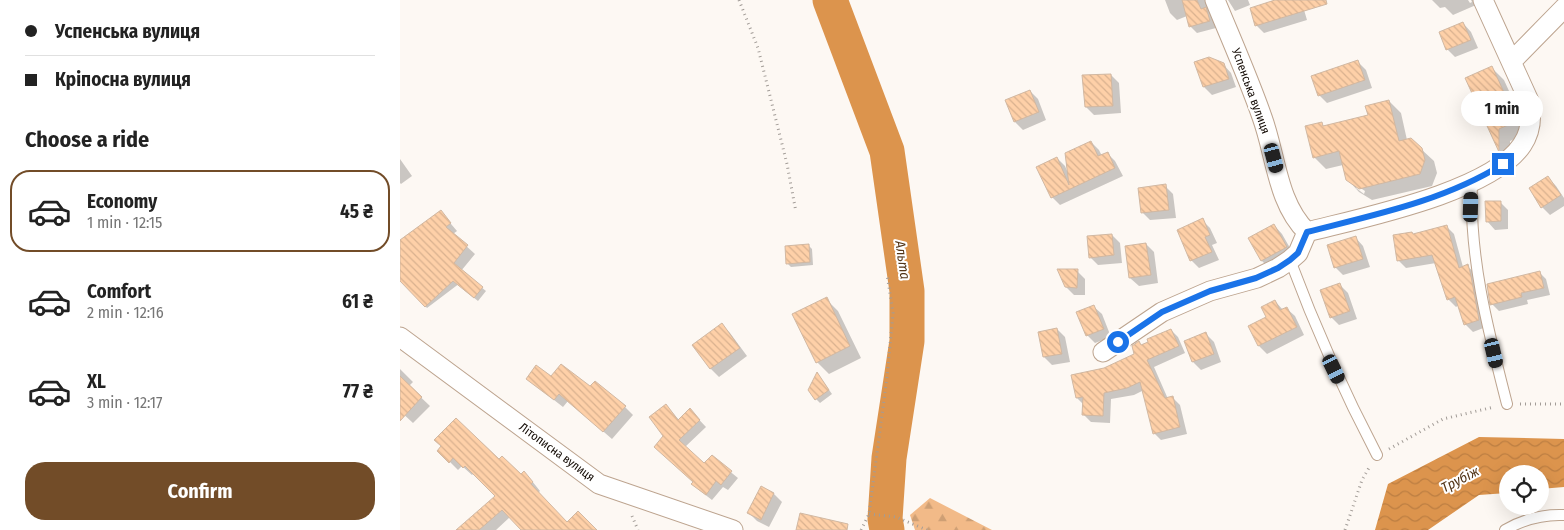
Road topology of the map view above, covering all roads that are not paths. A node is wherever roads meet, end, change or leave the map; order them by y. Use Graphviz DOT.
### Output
graph roads {
  1 [pos="1215,0"];
  2 [pos="1483,0"];
  3 [pos="1564,8"];
  4 [pos="1512,61"];
  5 [pos="1472,182"];
  6 [pos="1307,232"];
  7 [pos="1290,260"];
  8 [pos="400,337"];
  9 [pos="1103,352"];
  10 [pos="1507,404"];
  11 [pos="1377,455"];
  12 [pos="1564,515"];
  13 [pos="733,530"];
  14 [pos="1505,530"];
  1 -- 6 [label="street, Успенська вулиця"];
  2 -- 4 [label="street"];
  3 -- 4 [label="street"];
  4 -- 5 [label="street"];
  5 -- 6 [label="street"];
  5 -- 10 [label="lane"];
  6 -- 7 [label="street"];
  7 -- 9 [label="street"];
  7 -- 11 [label="lane"];
  8 -- 13 [label="street, Літописна вулиця"];
  12 -- 14 [label="lane"];
}
